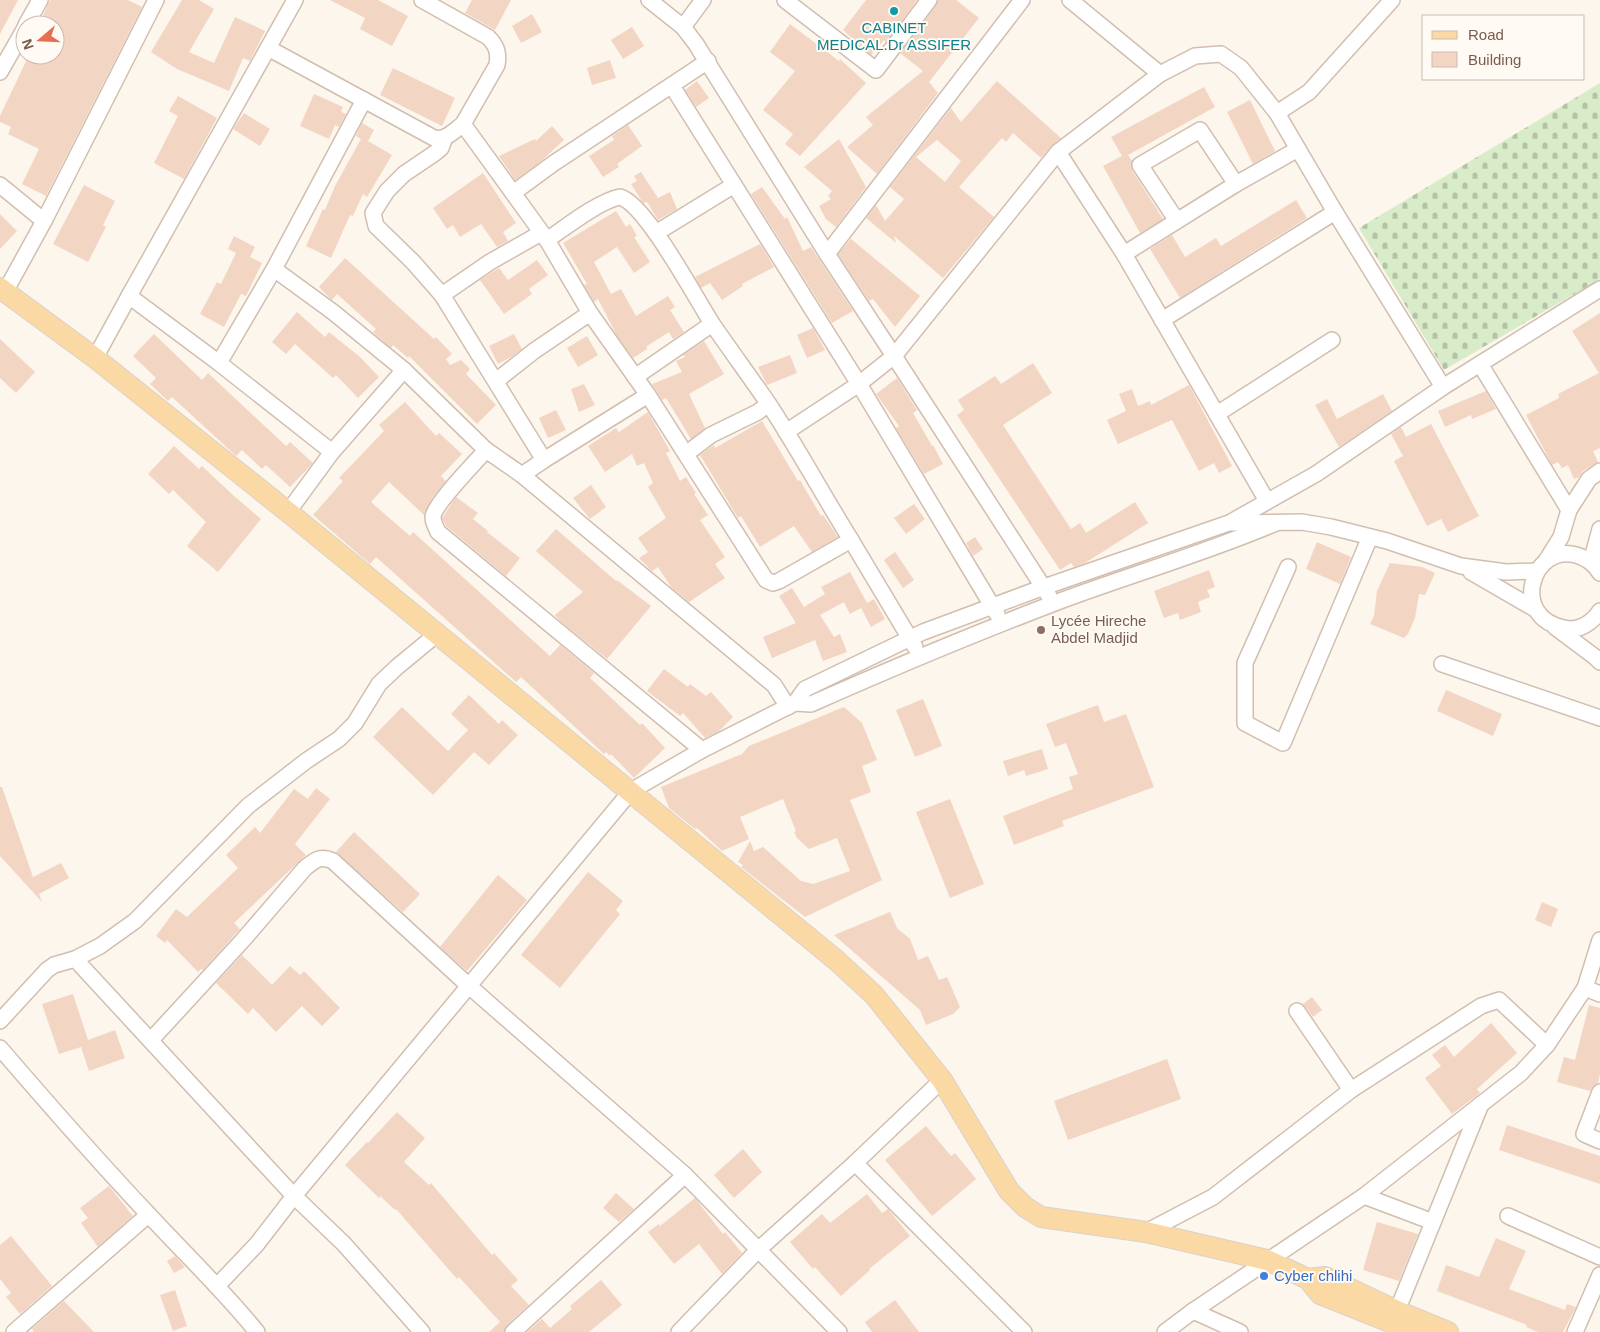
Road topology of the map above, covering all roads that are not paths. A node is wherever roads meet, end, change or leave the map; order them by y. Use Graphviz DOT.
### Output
graph roads {
  1 [pos="40,0"];
  2 [pos="156,0"];
  3 [pos="295,0"];
  4 [pos="422,0"];
  5 [pos="649,0"];
  6 [pos="703,0"];
  7 [pos="785,0"];
  8 [pos="929,0"];
  9 [pos="1022,0"];
  10 [pos="1070,0"];
  11 [pos="1392,0"];
  12 [pos="32,15"];
  13 [pos="683,27"];
  14 [pos="15,45"];
  15 [pos="268,48"];
  16 [pos="708,61"];
  17 [pos="0,72"];
  18 [pos="1160,74"];
  19 [pos="672,86"];
  20 [pos="364,100"];
  21 [pos="1277,114"];
  22 [pos="463,124"];
  23 [pos="444,138"];
  24 [pos="1298,149"];
  25 [pos="1058,152"];
  26 [pos="1236,184"];
  27 [pos="0,185"];
  28 [pos="734,185"];
  29 [pos="513,193"];
  30 [pos="1335,212"];
  31 [pos="44,221"];
  32 [pos="1177,221"];
  33 [pos="656,233"];
  34 [pos="544,236"];
  35 [pos="827,254"];
  36 [pos="1124,254"];
  37 [pos="274,269"];
  38 [pos="1600,289"];
  39 [pos="2,290"];
  40 [pos="442,295"];
  41 [pos="129,296"];
  42 [pos="590,313"];
  43 [pos="1162,320"];
  44 [pos="712,324"];
  45 [pos="1332,340"];
  46 [pos="894,356"];
  47 [pos="96,358"];
  48 [pos="219,363"];
  49 [pos="1480,364"];
  50 [pos="404,370"];
  51 [pos="635,377"];
  52 [pos="496,381"];
  53 [pos="859,384"];
  54 [pos="1443,387"];
  55 [pos="648,395"];
  56 [pos="768,404"];
  57 [pos="1217,414"];
  58 [pos="786,432"];
  59 [pos="486,450"];
  60 [pos="332,452"];
  61 [pos="686,454"];
  62 [pos="544,460"];
  63 [pos="1600,471"];
  64 [pos="522,475"];
  65 [pos="1268,501"];
  66 [pos="1570,510"];
  67 [pos="288,512"];
  68 [pos="1229,523"];
  69 [pos="1276,523"];
  70 [pos="1600,529"];
  71 [pos="1370,537"];
  72 [pos="851,540"];
  73 [pos="1461,566"];
  74 [pos="1542,566"];
  75 [pos="1288,567"];
  76 [pos="1598,569"];
  77 [pos="1044,587"];
  78 [pos="1053,604"];
  79 [pos="993,605"];
  80 [pos="1535,609"];
  81 [pos="1600,611"];
  82 [pos="1003,624"];
  83 [pos="1554,626"];
  84 [pos="437,634"];
  85 [pos="910,639"];
  86 [pos="921,656"];
  87 [pos="1600,662"];
  88 [pos="1442,664"];
  89 [pos="792,705"];
  90 [pos="1600,718"];
  91 [pos="702,750"];
  92 [pos="631,791"];
  93 [pos="1600,940"];
  94 [pos="75,959"];
  95 [pos="469,986"];
  96 [pos="1585,988"];
  97 [pos="1600,994"];
  98 [pos="1297,1011"];
  99 [pos="0,1021"];
  100 [pos="151,1040"];
  101 [pos="1547,1046"];
  102 [pos="1,1051"];
  103 [pos="942,1080"];
  104 [pos="1351,1090"];
  105 [pos="1600,1092"];
  106 [pos="1481,1103"];
  107 [pos="1600,1141"];
  108 [pos="855,1163"];
  109 [pos="685,1175"];
  110 [pos="294,1196"];
  111 [pos="1364,1196"];
  112 [pos="148,1215"];
  113 [pos="1508,1216"];
  114 [pos="1433,1222"];
  115 [pos="1146,1232"];
  116 [pos="759,1249"];
  117 [pos="1600,1257"];
  118 [pos="1267,1260"];
  119 [pos="1600,1274"];
  120 [pos="1308,1279"];
  121 [pos="217,1286"];
  122 [pos="1193,1311"];
  123 [pos="1397,1311"];
  124 [pos="14,1332"];
  125 [pos="257,1332"];
  126 [pos="422,1332"];
  127 [pos="513,1332"];
  128 [pos="679,1332"];
  129 [pos="840,1332"];
  130 [pos="1024,1332"];
  131 [pos="1165,1332"];
  132 [pos="1240,1332"];
  133 [pos="1415,1332"];
  134 [pos="1448,1332"];
  135 [pos="1576,1332"];
  1 -- 12 [label="street"];
  2 -- 31 [label="street"];
  3 -- 15 [label="street"];
  4 -- 22 [label="street"];
  5 -- 13 [label="street"];
  6 -- 13 [label="street"];
  7 -- 8 [label="street"];
  9 -- 35 [label="street"];
  10 -- 18 [label="street"];
  11 -- 21 [label="street"];
  13 -- 16 [label="street"];
  14 -- 17 [label="street"];
  15 -- 20 [label="street"];
  15 -- 41 [label="street"];
  16 -- 19 [label="street"];
  16 -- 35 [label="street"];
  18 -- 21 [label="street"];
  18 -- 25 [label="street"];
  19 -- 28 [label="street"];
  19 -- 29 [label="street"];
  20 -- 23 [label="street"];
  20 -- 37 [label="street"];
  21 -- 24 [label="street"];
  22 -- 23 [label="street"];
  22 -- 29 [label="street"];
  23 -- 40 [label="street"];
  24 -- 26 [label="street"];
  24 -- 30 [label="street"];
  25 -- 36 [label="street"];
  25 -- 46 [label="street"];
  26 -- 32 [label="street"];
  26 -- 32 [label="street"];
  27 -- 31 [label="street"];
  28 -- 33 [label="street"];
  28 -- 53 [label="street"];
  29 -- 34 [label="street"];
  30 -- 43 [label="street"];
  30 -- 54 [label="street"];
  31 -- 39 [label="street"];
  32 -- 36 [label="street"];
  33 -- 34 [label="street"];
  33 -- 44 [label="street"];
  34 -- 40 [label="street"];
  34 -- 42 [label="street"];
  35 -- 46 [label="street"];
  36 -- 43 [label="street"];
  37 -- 48 [label="street"];
  37 -- 50 [label="street"];
  38 -- 49 [label="street"];
  39 -- 47 [label="main road"];
  40 -- 52 [label="street"];
  41 -- 47 [label="street"];
  41 -- 48 [label="street"];
  42 -- 51 [label="street"];
  42 -- 52 [label="street"];
  43 -- 57 [label="street"];
  44 -- 51 [label="street"];
  44 -- 56 [label="street"];
  45 -- 57 [label="street"];
  46 -- 53 [label="street"];
  46 -- 77 [label="street"];
  47 -- 67 [label="main road"];
  48 -- 60 [label="street"];
  49 -- 54 [label="street"];
  49 -- 66 [label="street"];
  50 -- 59 [label="street"];
  50 -- 60 [label="street"];
  51 -- 55 [label="street"];
  52 -- 62 [label="street"];
  53 -- 58 [label="street"];
  53 -- 79 [label="street"];
  54 -- 65 [label="street"];
  55 -- 61 [label="street"];
  55 -- 62 [label="street"];
  56 -- 58 [label="street"];
  56 -- 61 [label="street"];
  57 -- 65 [label="street"];
  58 -- 72 [label="street"];
  59 -- 64 [label="street"];
  59 -- 91 [label="street"];
  60 -- 67 [label="street"];
  61 -- 72 [label="street"];
  62 -- 64 [label="street"];
  63 -- 66 [label="street"];
  64 -- 89 [label="street"];
  65 -- 68 [label="street"];
  66 -- 74 [label="street"];
  67 -- 84 [label="main road"];
  68 -- 69 [label="street"];
  68 -- 77 [label="street"];
  69 -- 71 [label="street"];
  69 -- 78 [label="street"];
  70 -- 76 [label="street"];
  71 -- 73 [label="street"];
  71 -- 75 [label="street"];
  72 -- 85 [label="street"];
  73 -- 74 [label="street"];
  73 -- 80 [label="street"];
  74 -- 76 [label="street"];
  74 -- 80 [label="street"];
  77 -- 78 [label="street"];
  77 -- 79 [label="street"];
  78 -- 82 [label="street"];
  79 -- 82 [label="street"];
  79 -- 85 [label="street"];
  80 -- 83 [label="street"];
  81 -- 83 [label="street"];
  82 -- 86 [label="street"];
  83 -- 87 [label="street"];
  84 -- 92 [label="main road"];
  84 -- 94 [label="street"];
  85 -- 86 [label="street"];
  85 -- 89 [label="street"];
  86 -- 89 [label="street"];
  88 -- 90 [label="street"];
  89 -- 91 [label="street"];
  91 -- 92 [label="street"];
  92 -- 95 [label="street"];
  92 -- 103 [label="main road"];
  93 -- 96 [label="street"];
  94 -- 99 [label="street"];
  94 -- 100 [label="street"];
  95 -- 100 [label="street"];
  95 -- 109 [label="street"];
  95 -- 110 [label="street"];
  96 -- 97 [label="street"];
  96 -- 101 [label="street"];
  98 -- 104 [label="street"];
  100 -- 110 [label="street"];
  101 -- 104 [label="street"];
  101 -- 106 [label="street"];
  102 -- 112 [label="street"];
  103 -- 108 [label="street"];
  103 -- 115 [label="main road"];
  104 -- 115 [label="street"];
  105 -- 107 [label="street"];
  106 -- 111 [label="street"];
  106 -- 114 [label="street"];
  108 -- 116 [label="street"];
  108 -- 130 [label="street"];
  109 -- 116 [label="street"];
  109 -- 127 [label="street"];
  110 -- 121 [label="street"];
  110 -- 126 [label="street"];
  111 -- 114 [label="street"];
  111 -- 118 [label="street"];
  112 -- 121 [label="street"];
  112 -- 124 [label="street"];
  113 -- 117 [label="street"];
  114 -- 123 [label="street"];
  115 -- 118 [label="main road"];
  116 -- 128 [label="street"];
  116 -- 129 [label="street"];
  118 -- 120 [label="main road"];
  118 -- 122 [label="street"];
  119 -- 135 [label="street"];
  120 -- 123 [label="main road"];
  120 -- 133 [label="main road"];
  121 -- 125 [label="street"];
  122 -- 131 [label="street"];
  122 -- 132 [label="street"];
  123 -- 134 [label="main road"];
}
